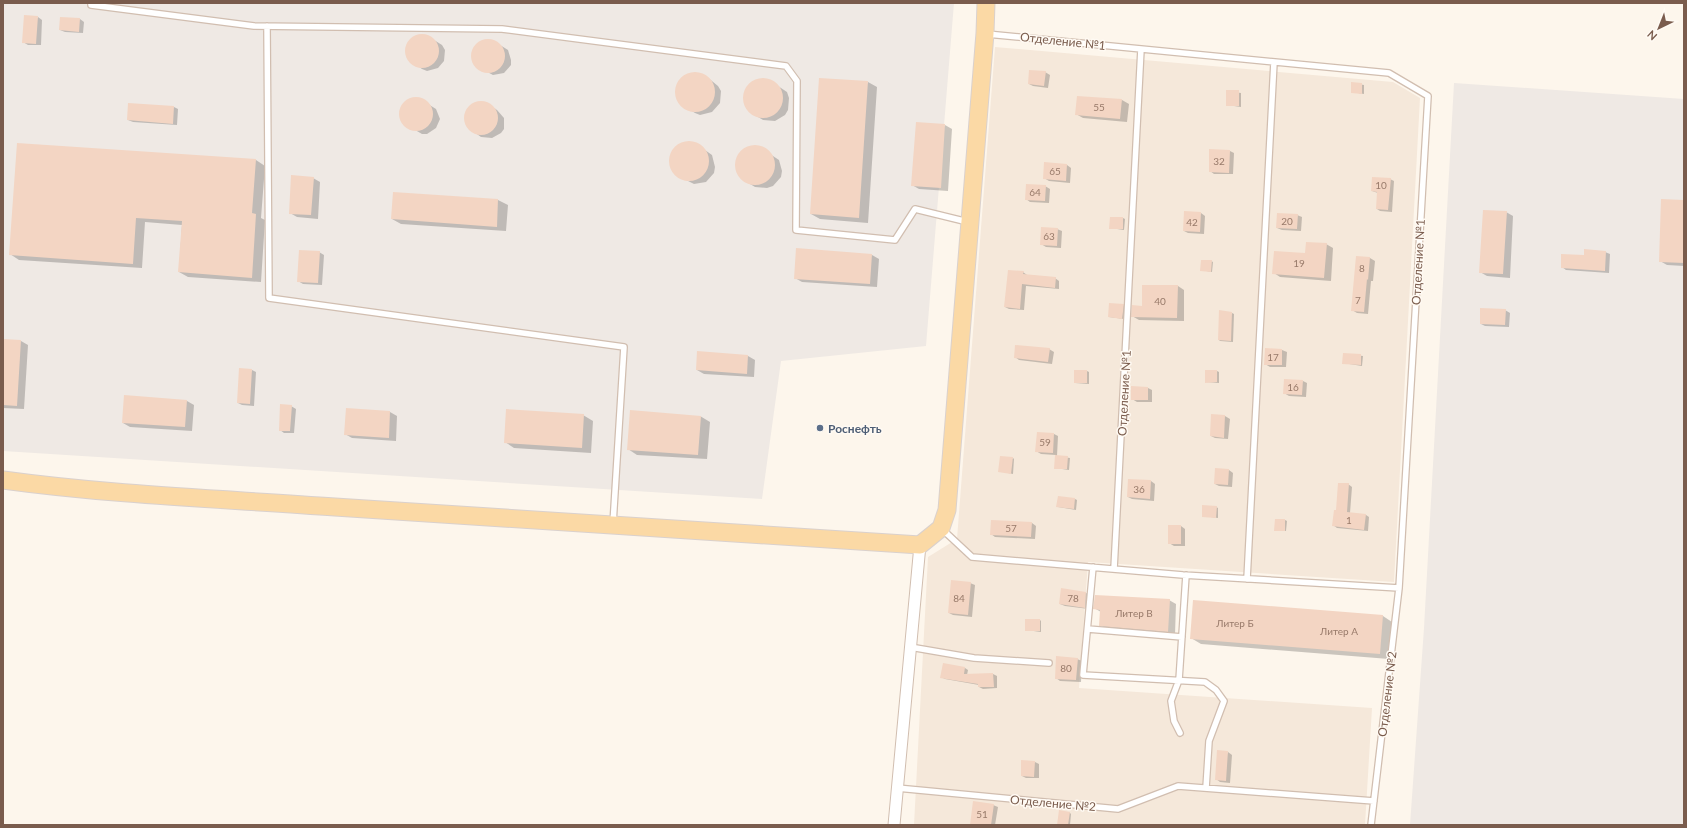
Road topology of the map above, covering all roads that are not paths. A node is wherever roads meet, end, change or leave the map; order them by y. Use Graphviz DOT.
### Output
graph roads {
  1 [pos="91,3"];
  2 [pos="986,3"];
  3 [pos="267,26"];
  4 [pos="985,33"];
  5 [pos="1141,49"];
  6 [pos="1274,62"];
  7 [pos="970,223"];
  8 [pos="3,480"];
  9 [pos="613,527"];
  10 [pos="941,528"];
  11 [pos="920,545"];
  12 [pos="1093,567"];
  13 [pos="1114,569"];
  14 [pos="1186,575"];
  15 [pos="1246,579"];
  16 [pos="1399,588"];
  17 [pos="1088,629"];
  18 [pos="1182,637"];
  19 [pos="910,647"];
  20 [pos="1049,663"];
  21 [pos="1179,680"];
  22 [pos="1180,733"];
  23 [pos="897,788"];
  24 [pos="1206,788"];
  25 [pos="1374,801"];
  26 [pos="894,825"];
  27 [pos="1371,825"];
  1 -- 3 [label="lane"];
  2 -- 4 [label="main road"];
  3 -- 7 [label="lane"];
  3 -- 9 [label="lane"];
  4 -- 5 [label="lane, Отделение №1"];
  4 -- 7 [label="main road"];
  5 -- 6 [label="lane, Отделение №1"];
  5 -- 13 [label="lane, Отделение №1"];
  6 -- 15 [label="lane"];
  6 -- 16 [label="lane, Отделение №1"];
  7 -- 10 [label="main road"];
  8 -- 9 [label="main road"];
  9 -- 11 [label="main road"];
  10 -- 11 [label="main road"];
  10 -- 12 [label="lane"];
  11 -- 19 [label="street"];
  12 -- 13 [label="lane"];
  12 -- 17 [label="lane"];
  13 -- 14 [label="lane"];
  14 -- 15 [label="lane"];
  14 -- 18 [label="lane"];
  15 -- 16 [label="lane"];
  16 -- 25 [label="lane, Отделение №2"];
  17 -- 18 [label="lane"];
  17 -- 21 [label="lane"];
  18 -- 21 [label="lane"];
  19 -- 20 [label="lane"];
  19 -- 23 [label="street"];
  21 -- 22 [label="lane"];
  21 -- 24 [label="lane"];
  23 -- 24 [label="lane, Отделение №2"];
  23 -- 26 [label="street"];
  24 -- 25 [label="lane, Отделение №2"];
  25 -- 27 [label="lane, Отделение №2"];
}
